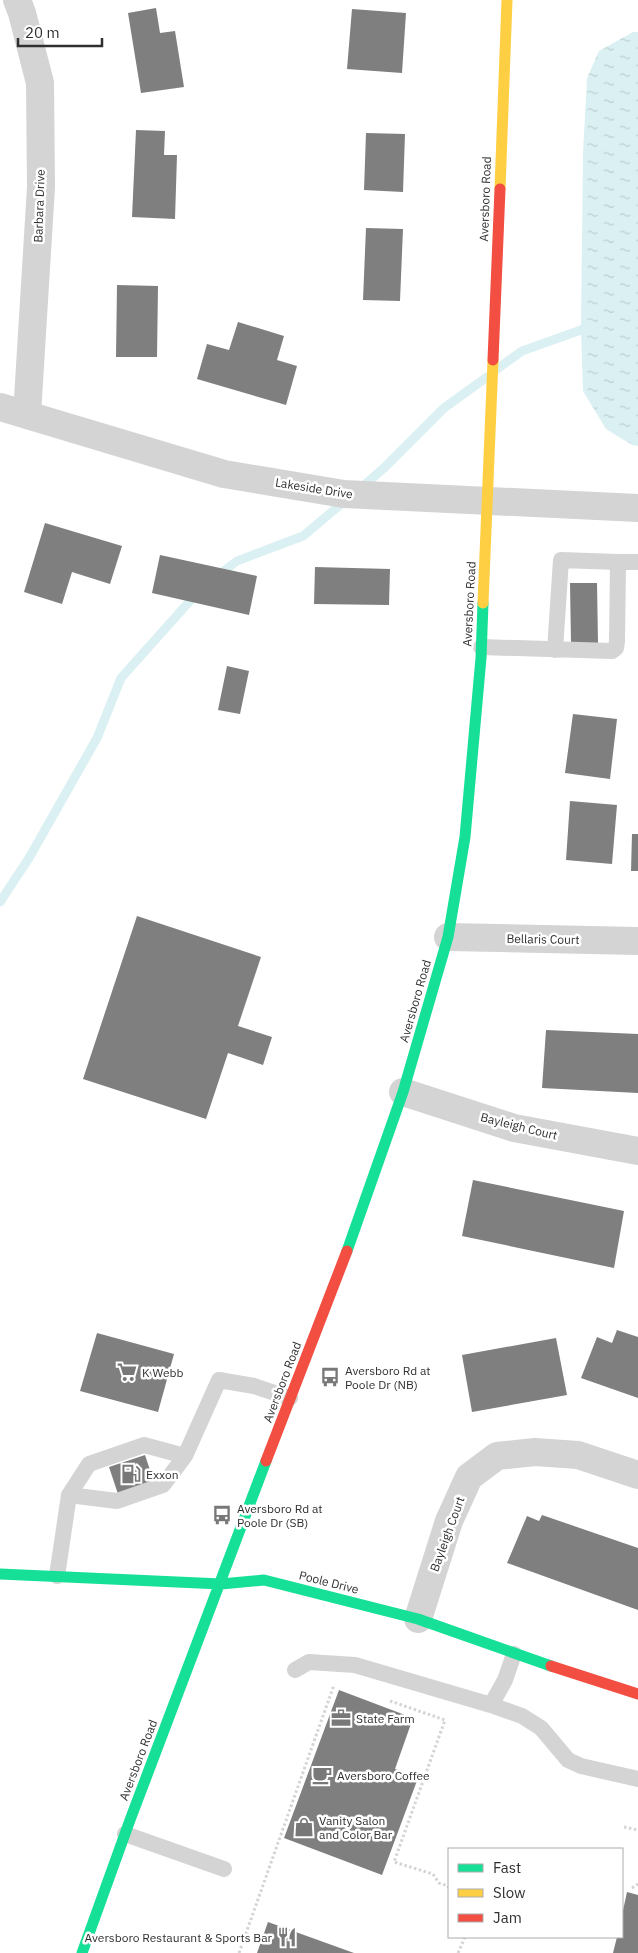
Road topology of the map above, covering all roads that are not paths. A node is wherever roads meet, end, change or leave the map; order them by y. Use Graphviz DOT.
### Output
graph roads {
  1 [pos="17,0"];
  2 [pos="506,0"];
  3 [pos="0,407"];
  4 [pos="27,415"];
  5 [pos="488,500"];
  6 [pos="638,508"];
  7 [pos="618,562"];
  8 [pos="638,562"];
  9 [pos="481,647"];
  10 [pos="555,650"];
  11 [pos="448,937"];
  12 [pos="638,941"];
  13 [pos="404,1092"];
  14 [pos="638,1151"];
  15 [pos="290,1398"];
  16 [pos="185,1456"];
  17 [pos="638,1475"];
  18 [pos="70,1495"];
  19 [pos="0,1574"];
  20 [pos="57,1576"];
  21 [pos="221,1584"];
  22 [pos="418,1619"];
  23 [pos="514,1654"];
  24 [pos="295,1670"];
  25 [pos="638,1694"];
  26 [pos="491,1704"];
  27 [pos="638,1779"];
  28 [pos="125,1834"];
  29 [pos="224,1868"];
  30 [pos="82,1953"];
  1 -- 4 [label="street, Barbara Drive"];
  2 -- 5 [label="street, Aversboro Road"];
  3 -- 4 [label="street, Lakeside Drive"];
  4 -- 5 [label="street, Lakeside Drive"];
  5 -- 6 [label="street, Lakeside Drive"];
  5 -- 9 [label="street, Aversboro Road"];
  7 -- 8 [label="lane"];
  7 -- 10 [label="lane"];
  7 -- 10 [label="lane"];
  9 -- 10 [label="lane"];
  9 -- 11 [label="street, Aversboro Road"];
  11 -- 12 [label="street, Bellaris Court"];
  11 -- 13 [label="street, Aversboro Road"];
  13 -- 14 [label="street, Bayleigh Court"];
  13 -- 15 [label="street, Aversboro Road"];
  15 -- 16 [label="lane"];
  15 -- 21 [label="street, Aversboro Road"];
  16 -- 18 [label="lane"];
  16 -- 18 [label="lane"];
  17 -- 22 [label="street, Bayleigh Court"];
  18 -- 20 [label="lane"];
  19 -- 20 [label="street, Poole Drive"];
  20 -- 21 [label="street, Poole Drive"];
  21 -- 22 [label="street, Poole Drive"];
  21 -- 28 [label="street, Aversboro Road"];
  22 -- 23 [label="street, Poole Drive"];
  23 -- 25 [label="street, Poole Drive"];
  23 -- 26 [label="lane"];
  24 -- 26 [label="lane"];
  26 -- 27 [label="lane"];
  28 -- 29 [label="lane"];
  28 -- 30 [label="street, Aversboro Road"];
}
